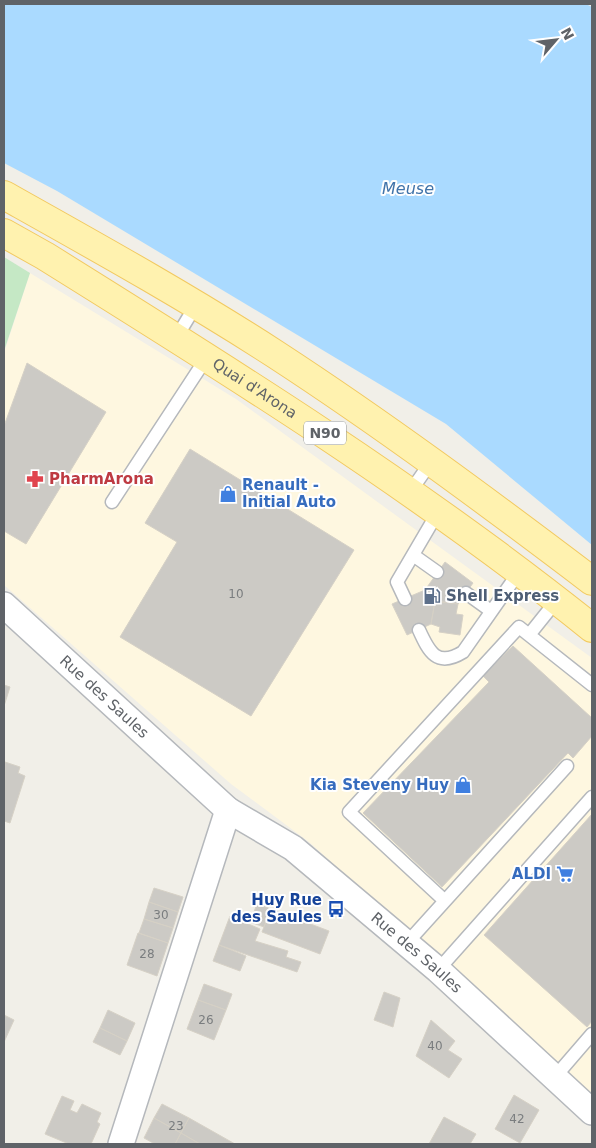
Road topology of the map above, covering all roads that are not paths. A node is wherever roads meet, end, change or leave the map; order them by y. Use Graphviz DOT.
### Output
graph roads {
  1 [pos="4,196"];
  2 [pos="4,233"];
  3 [pos="196,306"];
  4 [pos="176,338"];
  5 [pos="207,357"];
  6 [pos="431,462"];
  7 [pos="410,492"];
  8 [pos="112,502"];
  9 [pos="438,512"];
  10 [pos="413,555"];
  11 [pos="437,572"];
  12 [pos="519,572"];
  13 [pos="592,581"];
  14 [pos="466,593"];
  15 [pos="405,599"];
  16 [pos="557,600"];
  17 [pos="4,605"];
  18 [pos="491,611"];
  19 [pos="592,628"];
  20 [pos="419,630"];
  21 [pos="529,636"];
  22 [pos="592,685"];
  23 [pos="567,766"];
  24 [pos="592,797"];
  25 [pos="228,810"];
  26 [pos="445,901"];
  27 [pos="406,944"];
  28 [pos="438,970"];
  29 [pos="592,1034"];
  30 [pos="554,1078"];
  31 [pos="592,1112"];
  32 [pos="121,1144"];
  1 -- 3 [label="main road, N90"];
  2 -- 4 [label="main road, Quai d'Arona / N90"];
  3 -- 4 [label="lane"];
  3 -- 6 [label="main road, N90"];
  4 -- 5 [label="main road, Quai d'Arona / N90"];
  5 -- 7 [label="main road, Quai d'Arona / N90"];
  5 -- 8 [label="lane"];
  6 -- 7 [label="lane"];
  6 -- 13 [label="main road, N90"];
  7 -- 9 [label="main road, Quai d'Arona / N90"];
  9 -- 10 [label="lane"];
  9 -- 12 [label="main road, Quai d'Arona / N90"];
  10 -- 11 [label="lane"];
  10 -- 15 [label="lane"];
  12 -- 16 [label="main road, Quai d'Arona / N90"];
  12 -- 18 [label="lane"];
  14 -- 18 [label="lane"];
  16 -- 19 [label="main road, Quai d'Arona / N90"];
  16 -- 21 [label="lane"];
  17 -- 25 [label="street, Rue des Saules"];
  18 -- 20 [label="lane"];
  21 -- 22 [label="lane"];
  21 -- 26 [label="lane"];
  23 -- 26 [label="lane"];
  24 -- 28 [label="lane"];
  25 -- 27 [label="street, Rue des Saules"];
  25 -- 32 [label="street"];
  26 -- 27 [label="lane"];
  27 -- 28 [label="street, Rue des Saules"];
  28 -- 30 [label="street, Rue des Saules"];
  29 -- 30 [label="lane"];
  30 -- 31 [label="street, Rue des Saules"];
}
